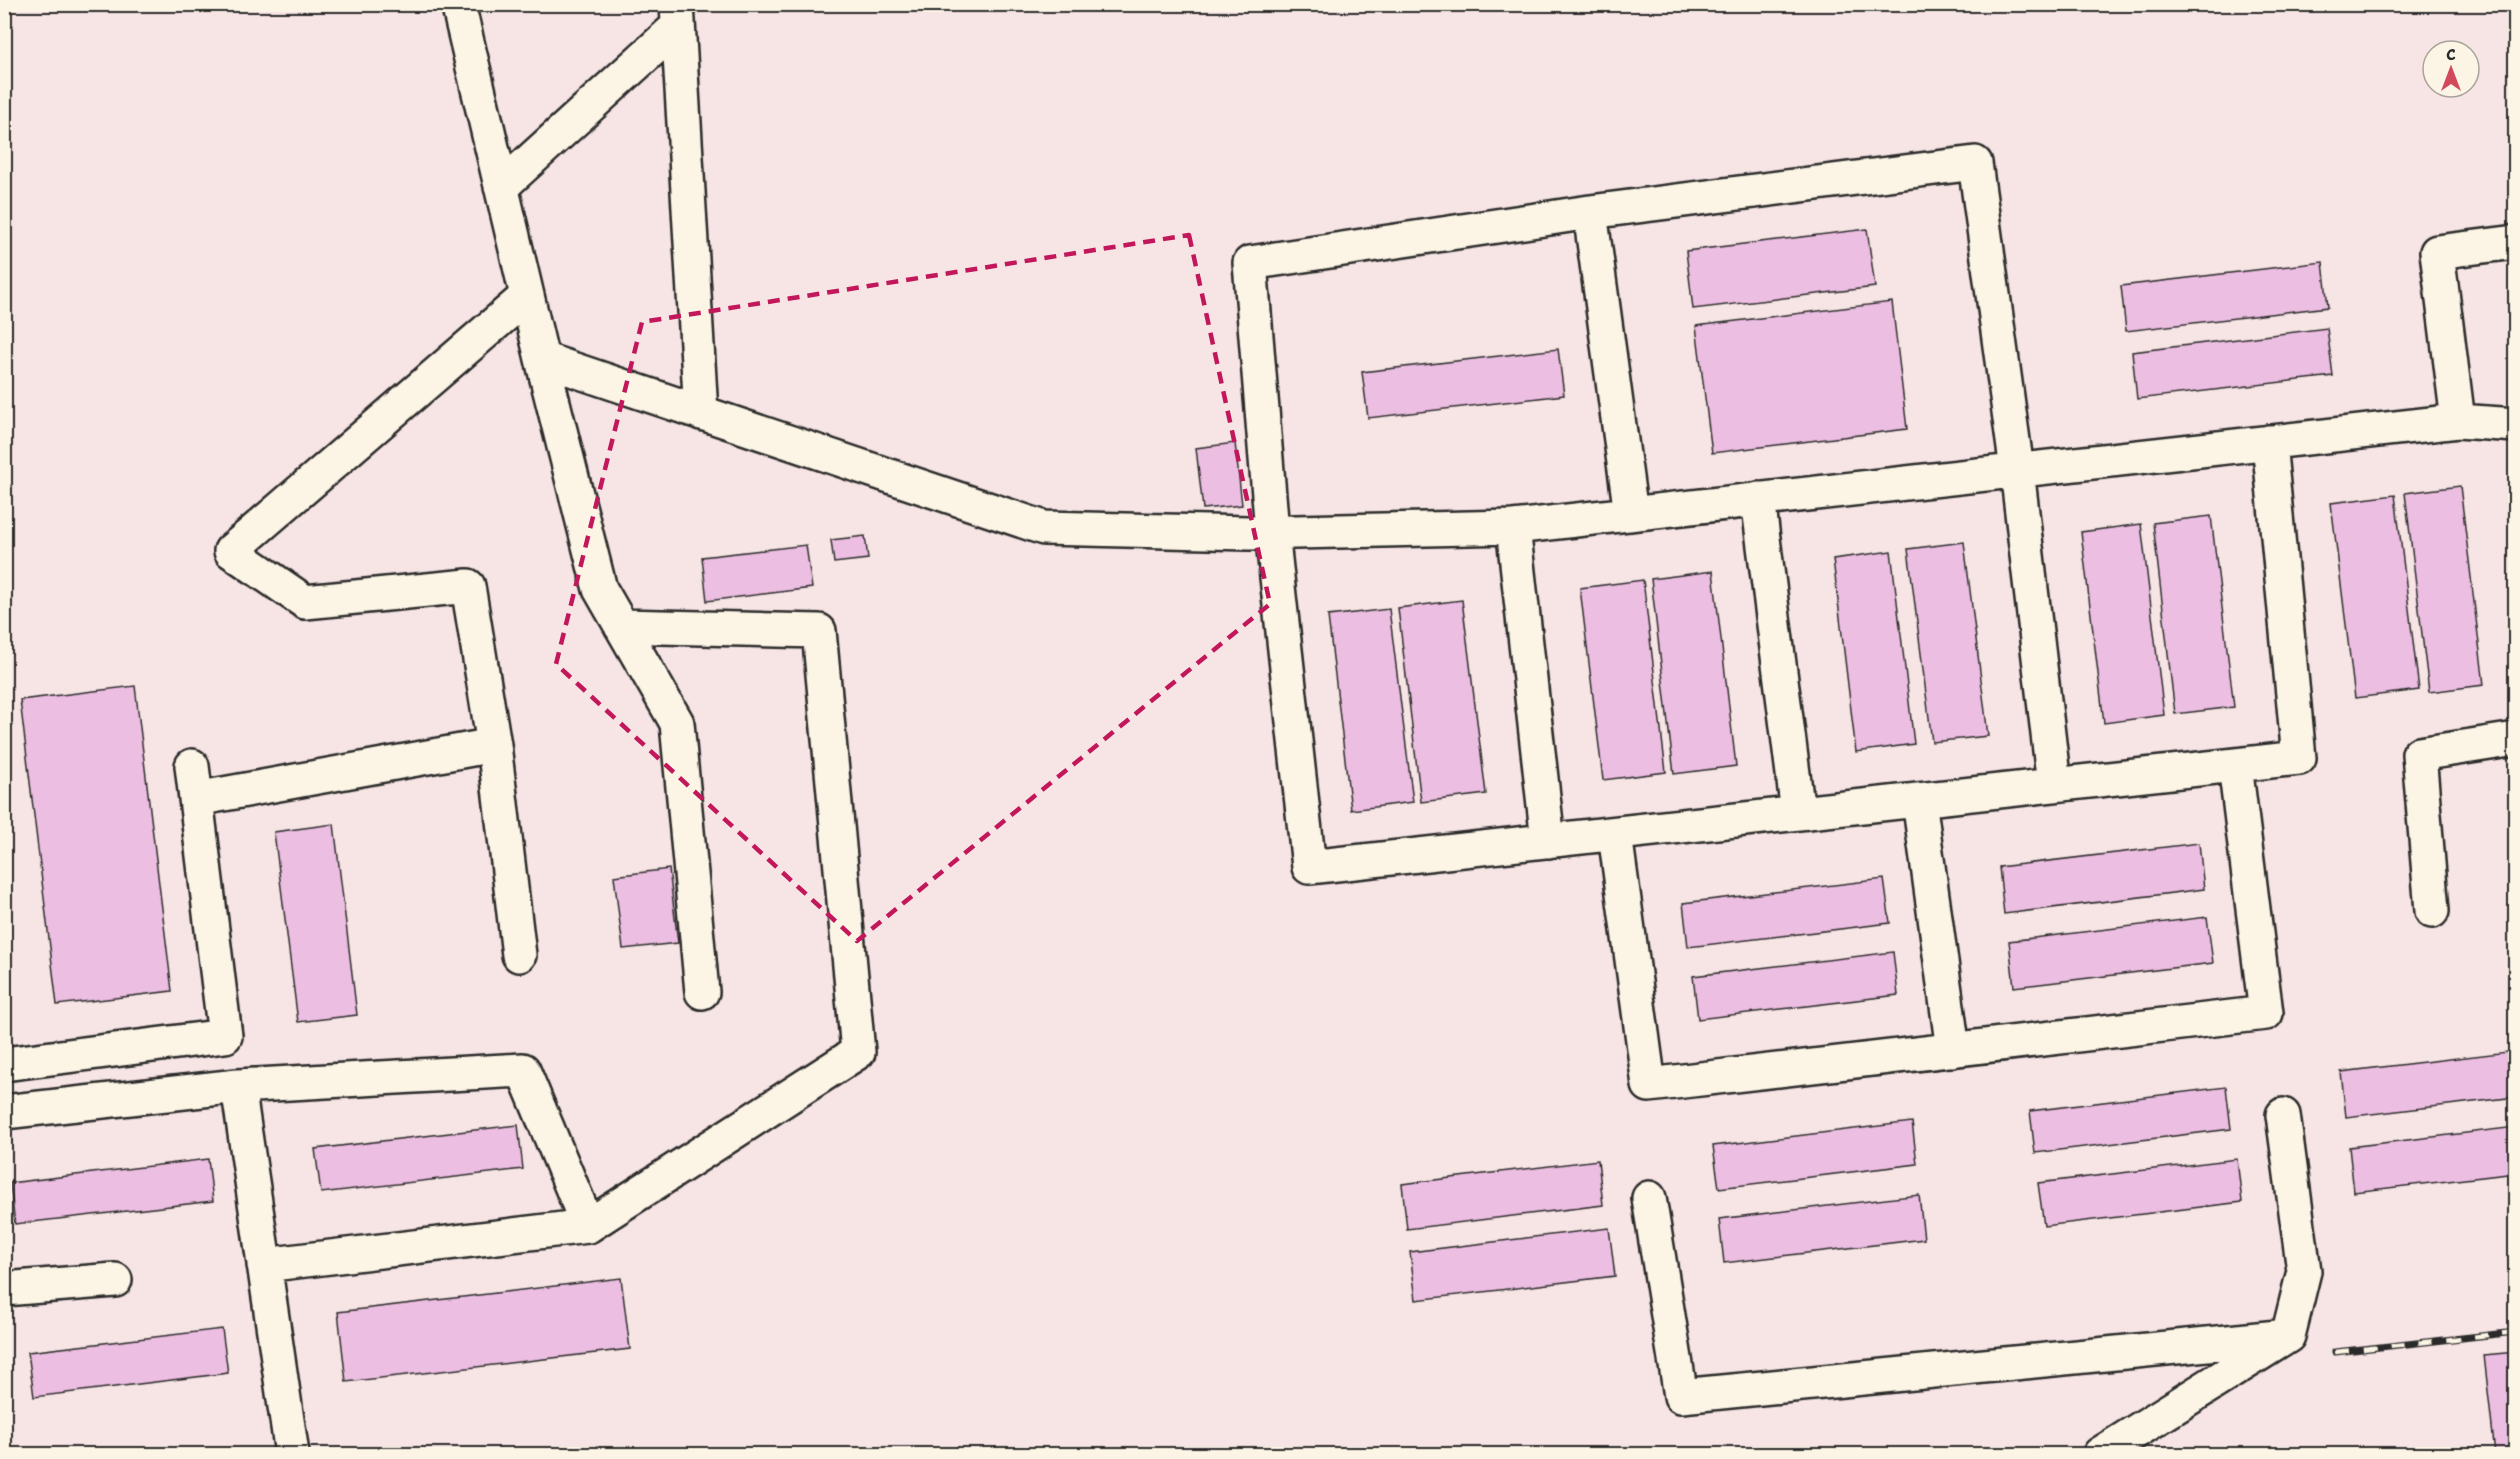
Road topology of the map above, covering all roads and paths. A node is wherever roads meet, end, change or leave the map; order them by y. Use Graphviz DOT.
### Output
graph roads {
  1 [pos="458,4"];
  2 [pos="677,16"];
  3 [pos="501,187"];
  4 [pos="1590,212"];
  5 [pos="2516,242"];
  6 [pos="527,296"];
  7 [pos="542,359"];
  8 [pos="701,413"];
  9 [pos="2458,421"];
  10 [pos="2516,425"];
  11 [pos="2270,442"];
  12 [pos="2017,470"];
  13 [pos="1758,499"];
  14 [pos="1631,514"];
  15 [pos="1513,527"];
  16 [pos="1260,533"];
  17 [pos="621,626"];
  18 [pos="2516,739"];
  19 [pos="494,745"];
  20 [pos="2235,765"];
  21 [pos="192,766"];
  22 [pos="2054,785"];
  23 [pos="196,799"];
  24 [pos="1920,800"];
  25 [pos="1798,813"];
  26 [pos="1615,834"];
  27 [pos="1548,841"];
  28 [pos="2432,911"];
  29 [pos="519,955"];
  30 [pos="702,992"];
  31 [pos="1953,1050"];
  32 [pos="4,1065"];
  33 [pos="238,1086"];
  34 [pos="4,1112"];
  35 [pos="2283,1115"];
  36 [pos="1649,1198"];
  37 [pos="588,1226"];
  38 [pos="264,1265"];
  39 [pos="115,1281"];
  40 [pos="4,1289"];
  41 [pos="2288,1336"];
  42 [pos="292,1455"];
  43 [pos="2100,1455"];
  1 -- 3 [label="street"];
  2 -- 3 [label="street"];
  2 -- 8 [label="street"];
  3 -- 6 [label="street"];
  4 -- 12 [label="street"];
  4 -- 14 [label="street"];
  4 -- 16 [label="street"];
  5 -- 9 [label="street"];
  6 -- 7 [label="street"];
  6 -- 19 [label="street"];
  7 -- 8 [label="street"];
  7 -- 17 [label="street"];
  8 -- 16 [label="street"];
  9 -- 10 [label="street"];
  9 -- 11 [label="street"];
  11 -- 12 [label="street"];
  11 -- 20 [label="street"];
  12 -- 13 [label="street"];
  12 -- 22 [label="street"];
  13 -- 14 [label="street"];
  13 -- 25 [label="street"];
  14 -- 15 [label="street"];
  15 -- 16 [label="street"];
  15 -- 27 [label="street"];
  16 -- 27 [label="street"];
  17 -- 30 [label="street"];
  17 -- 37 [label="street"];
  18 -- 28 [label="street"];
  19 -- 23 [label="street"];
  19 -- 29 [label="street"];
  20 -- 22 [label="street"];
  20 -- 31 [label="street"];
  21 -- 23 [label="street"];
  22 -- 24 [label="street"];
  23 -- 32 [label="street"];
  24 -- 25 [label="street"];
  24 -- 31 [label="street"];
  25 -- 26 [label="street"];
  26 -- 27 [label="street"];
  26 -- 31 [label="street"];
  33 -- 34 [label="street"];
  33 -- 37 [label="street"];
  33 -- 38 [label="street"];
  35 -- 41 [label="street"];
  36 -- 41 [label="street"];
  37 -- 38 [label="street"];
  38 -- 42 [label="street"];
  39 -- 40 [label="street"];
  41 -- 43 [label="street"];
}
